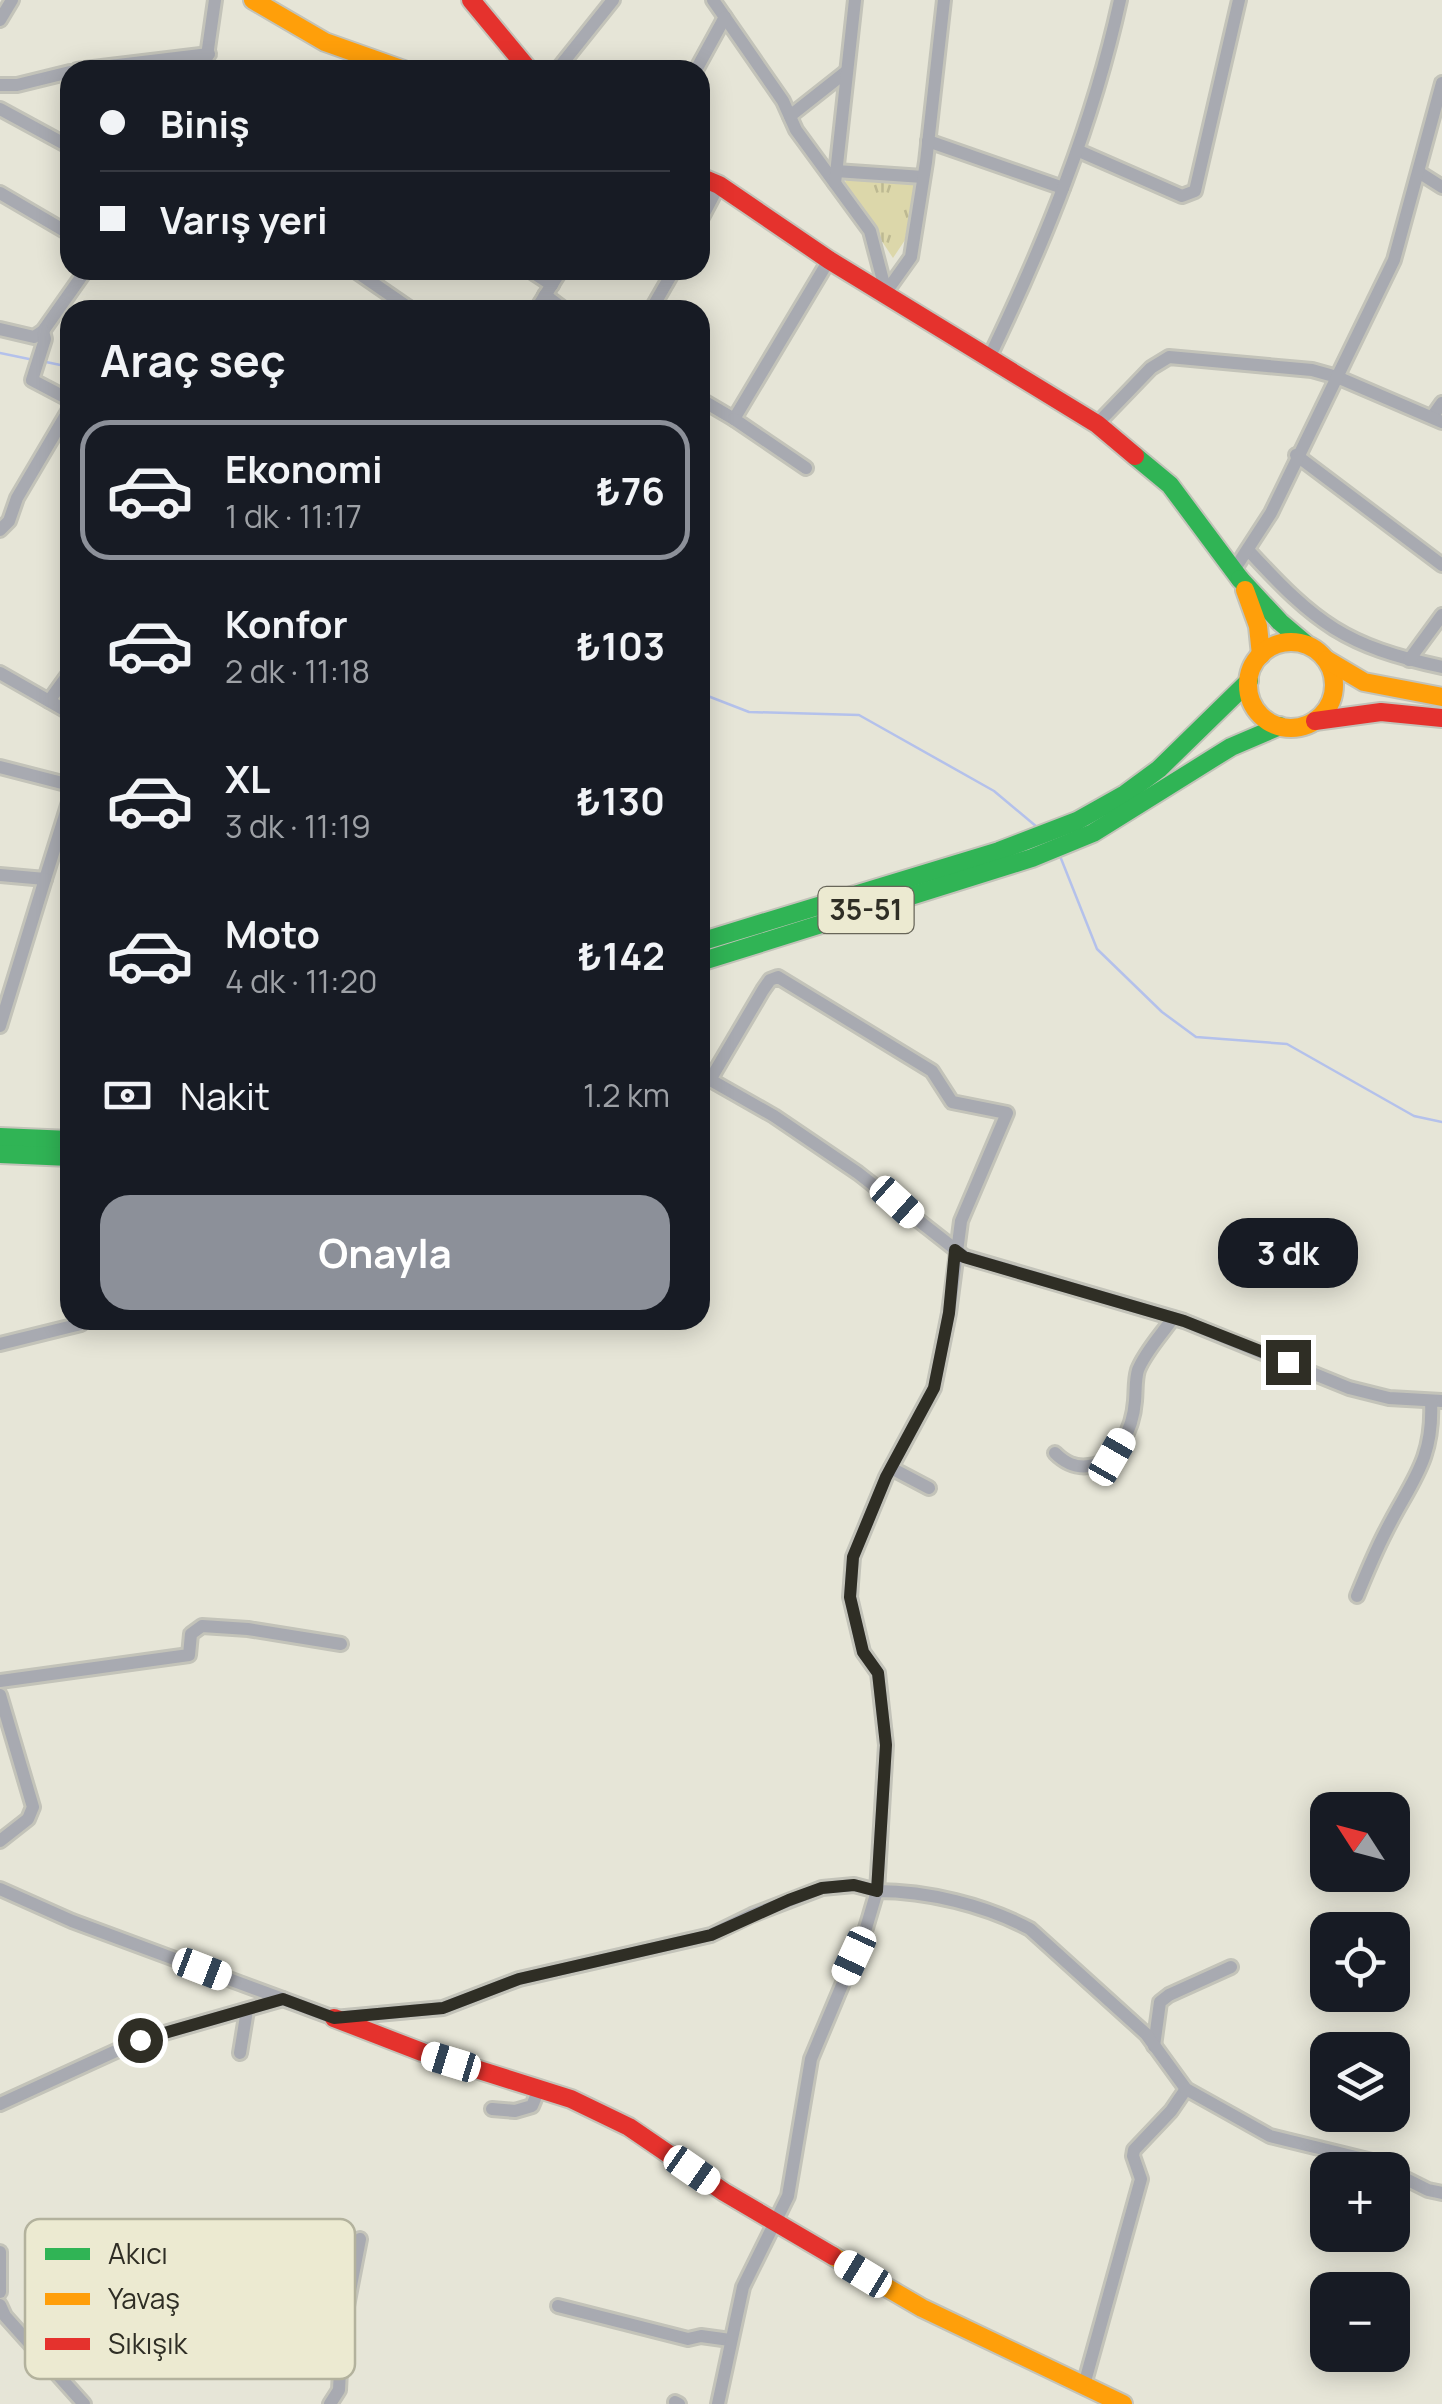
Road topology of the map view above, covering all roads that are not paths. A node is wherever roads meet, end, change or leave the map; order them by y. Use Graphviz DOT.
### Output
graph roads {
  1 [pos="12,0"];
  2 [pos="215,0"];
  3 [pos="254,0"];
  4 [pos="472,0"];
  5 [pos="613,0"];
  6 [pos="713,0"];
  7 [pos="855,0"];
  8 [pos="944,0"];
  9 [pos="1120,0"];
  10 [pos="1239,0"];
  11 [pos="724,17"];
  12 [pos="0,20"];
  13 [pos="209,54"];
  14 [pos="161,60"];
  15 [pos="208,60"];
  16 [pos="348,60"];
  17 [pos="520,60"];
  18 [pos="565,60"];
  19 [pos="701,60"];
  20 [pos="847,71"];
  21 [pos="60,74"];
  22 [pos="1442,83"];
  23 [pos="0,85"];
  24 [pos="0,108"];
  25 [pos="790,116"];
  26 [pos="60,141"];
  27 [pos="928,142"];
  28 [pos="1079,150"];
  29 [pos="1420,173"];
  30 [pos="836,177"];
  31 [pos="924,178"];
  32 [pos="710,181"];
  33 [pos="718,185"];
  34 [pos="1442,187"];
  35 [pos="1063,188"];
  36 [pos="0,193"];
  37 [pos="710,201"];
  38 [pos="60,228"];
  39 [pos="829,260"];
  40 [pos="368,280"];
  41 [pos="539,280"];
  42 [pos="555,280"];
  43 [pos="549,290"];
  44 [pos="886,292"];
  45 [pos="398,300"];
  46 [pos="542,300"];
  47 [pos="557,300"];
  48 [pos="60,307"];
  49 [pos="0,330"];
  50 [pos="43,331"];
  51 [pos="990,356"];
  52 [pos="1336,377"];
  53 [pos="60,395"];
  54 [pos="1442,403"];
  55 [pos="710,405"];
  56 [pos="734,420"];
  57 [pos="1437,420"];
  58 [pos="1097,424"];
  59 [pos="60,425"];
  60 [pos="1296,456"];
  61 [pos="806,468"];
  62 [pos="0,530"];
  63 [pos="1249,551"];
  64 [pos="1442,565"];
  65 [pos="1237,574"];
  66 [pos="1442,615"];
  67 [pos="1308,645"];
  68 [pos="1261,655"];
  69 [pos="1325,658"];
  70 [pos="1409,660"];
  71 [pos="1442,667"];
  72 [pos="0,672"];
  73 [pos="1249,680"];
  74 [pos="60,685"];
  75 [pos="1442,698"];
  76 [pos="48,701"];
  77 [pos="60,708"];
  78 [pos="1442,718"];
  79 [pos="1315,721"];
  80 [pos="1280,726"];
  81 [pos="0,767"];
  82 [pos="60,783"];
  83 [pos="1087,826"];
  84 [pos="60,831"];
  85 [pos="0,874"];
  86 [pos="45,879"];
  87 [pos="710,939"];
  88 [pos="710,959"];
  89 [pos="0,1026"];
  90 [pos="710,1069"];
  91 [pos="710,1080"];
  92 [pos="0,1137"];
  93 [pos="60,1140"];
  94 [pos="0,1154"];
  95 [pos="60,1156"];
  96 [pos="955,1250"];
  97 [pos="1173,1318"];
  98 [pos="60,1329"];
  99 [pos="0,1344"];
  100 [pos="1437,1401"];
  101 [pos="1055,1453"];
  102 [pos="891,1468"];
  103 [pos="929,1488"];
  104 [pos="1357,1596"];
  105 [pos="341,1644"];
  106 [pos="0,1680"];
  107 [pos="0,1695"];
  108 [pos="0,1841"];
  109 [pos="0,1889"];
  110 [pos="877,1891"];
  111 [pos="1232,1968"];
  112 [pos="283,1999"];
  113 [pos="247,2010"];
  114 [pos="334,2018"];
  115 [pos="1154,2046"];
  116 [pos="240,2053"];
  117 [pos="539,2089"];
  118 [pos="1186,2089"];
  119 [pos="0,2104"];
  120 [pos="492,2109"];
  121 [pos="1335,2152"];
  122 [pos="1410,2181"];
  123 [pos="1442,2193"];
  124 [pos="776,2222"];
  125 [pos="360,2239"];
  126 [pos="0,2252"];
  127 [pos="355,2265"];
  128 [pos="0,2292"];
  129 [pos="0,2305"];
  130 [pos="558,2306"];
  131 [pos="25,2338"];
  132 [pos="730,2340"];
  133 [pos="62,2379"];
  134 [pos="340,2379"];
  135 [pos="1084,2386"];
  136 [pos="1116,2402"];
  137 [pos="84,2404"];
  138 [pos="330,2404"];
  139 [pos="718,2404"];
  1 -- 12 [label="street"];
  2 -- 13 [label="street"];
  3 -- 16 [label="main road"];
  4 -- 17 [label="main road"];
  5 -- 18 [label="street"];
  6 -- 11 [label="street"];
  7 -- 20 [label="street"];
  8 -- 27 [label="street"];
  9 -- 28 [label="street"];
  10 -- 28 [label="street"];
  11 -- 19 [label="street"];
  11 -- 25 [label="street"];
  13 -- 14 [label="street"];
  13 -- 15 [label="street"];
  20 -- 25 [label="street"];
  20 -- 30 [label="street"];
  21 -- 23 [label="street"];
  22 -- 29 [label="street"];
  24 -- 26 [label="street"];
  25 -- 30 [label="street"];
  27 -- 31 [label="street"];
  27 -- 35 [label="street"];
  28 -- 35 [label="street"];
  29 -- 34 [label="street"];
  29 -- 52 [label="street"];
  30 -- 31 [label="street"];
  30 -- 44 [label="street"];
  31 -- 44 [label="street"];
  32 -- 33 [label="main road"];
  33 -- 37 [label="street"];
  33 -- 39 [label="main road"];
  35 -- 51 [label="street"];
  36 -- 38 [label="street"];
  39 -- 44 [label="main road"];
  39 -- 56 [label="street"];
  40 -- 45 [label="street"];
  41 -- 43 [label="street"];
  42 -- 43 [label="street"];
  43 -- 46 [label="street"];
  43 -- 47 [label="street"];
  44 -- 51 [label="main road"];
  48 -- 50 [label="street"];
  49 -- 50 [label="street"];
  50 -- 53 [label="street"];
  51 -- 58 [label="main road"];
  52 -- 57 [label="street"];
  52 -- 58 [label="street"];
  52 -- 60 [label="street"];
  54 -- 57 [label="street"];
  55 -- 56 [label="street"];
  56 -- 61 [label="street"];
  58 -- 65 [label="main road"];
  59 -- 62 [label="street"];
  60 -- 63 [label="street"];
  60 -- 64 [label="street"];
  63 -- 65 [label="street"];
  63 -- 70 [label="street"];
  65 -- 67 [label="main road"];
  65 -- 68 [label="main road"];
  66 -- 70 [label="street"];
  67 -- 68 [label="main road"];
  67 -- 69 [label="main road"];
  68 -- 73 [label="main road, 35-51"];
  69 -- 75 [label="main road"];
  69 -- 79 [label="main road"];
  70 -- 71 [label="street"];
  72 -- 76 [label="street"];
  73 -- 80 [label="main road"];
  73 -- 83 [label="main road, 35-51"];
  74 -- 76 [label="street"];
  76 -- 77 [label="street"];
  78 -- 79 [label="main road, 35-51"];
  79 -- 80 [label="main road, 35-51"];
  80 -- 83 [label="main road, 35-51"];
  81 -- 82 [label="street"];
  83 -- 87 [label="main road, 35-51"];
  83 -- 88 [label="main road, 35-51"];
  84 -- 86 [label="street"];
  85 -- 86 [label="street"];
  86 -- 89 [label="street"];
  90 -- 96 [label="street"];
  91 -- 96 [label="street"];
  92 -- 93 [label="main road"];
  94 -- 95 [label="main road"];
  96 -- 97 [label="street"];
  96 -- 102 [label="street"];
  97 -- 100 [label="street"];
  97 -- 101 [label="street"];
  98 -- 99 [label="street"];
  100 -- 104 [label="street"];
  102 -- 103 [label="street"];
  102 -- 110 [label="street"];
  105 -- 106 [label="street"];
  107 -- 108 [label="street"];
  109 -- 112 [label="street"];
  110 -- 114 [label="street"];
  110 -- 115 [label="street"];
  110 -- 124 [label="street"];
  111 -- 115 [label="street"];
  112 -- 113 [label="street"];
  112 -- 114 [label="street"];
  113 -- 116 [label="street"];
  113 -- 119 [label="street"];
  114 -- 117 [label="main road"];
  115 -- 118 [label="street"];
  117 -- 120 [label="street"];
  117 -- 124 [label="main road"];
  118 -- 121 [label="street"];
  118 -- 135 [label="street"];
  122 -- 123 [label="street"];
  124 -- 132 [label="street"];
  124 -- 135 [label="main road"];
  125 -- 127 [label="street"];
  126 -- 128 [label="street"];
  129 -- 131 [label="street"];
  130 -- 132 [label="street"];
  132 -- 139 [label="street"];
  133 -- 137 [label="street"];
  134 -- 138 [label="street"];
  135 -- 136 [label="main road"];
}
